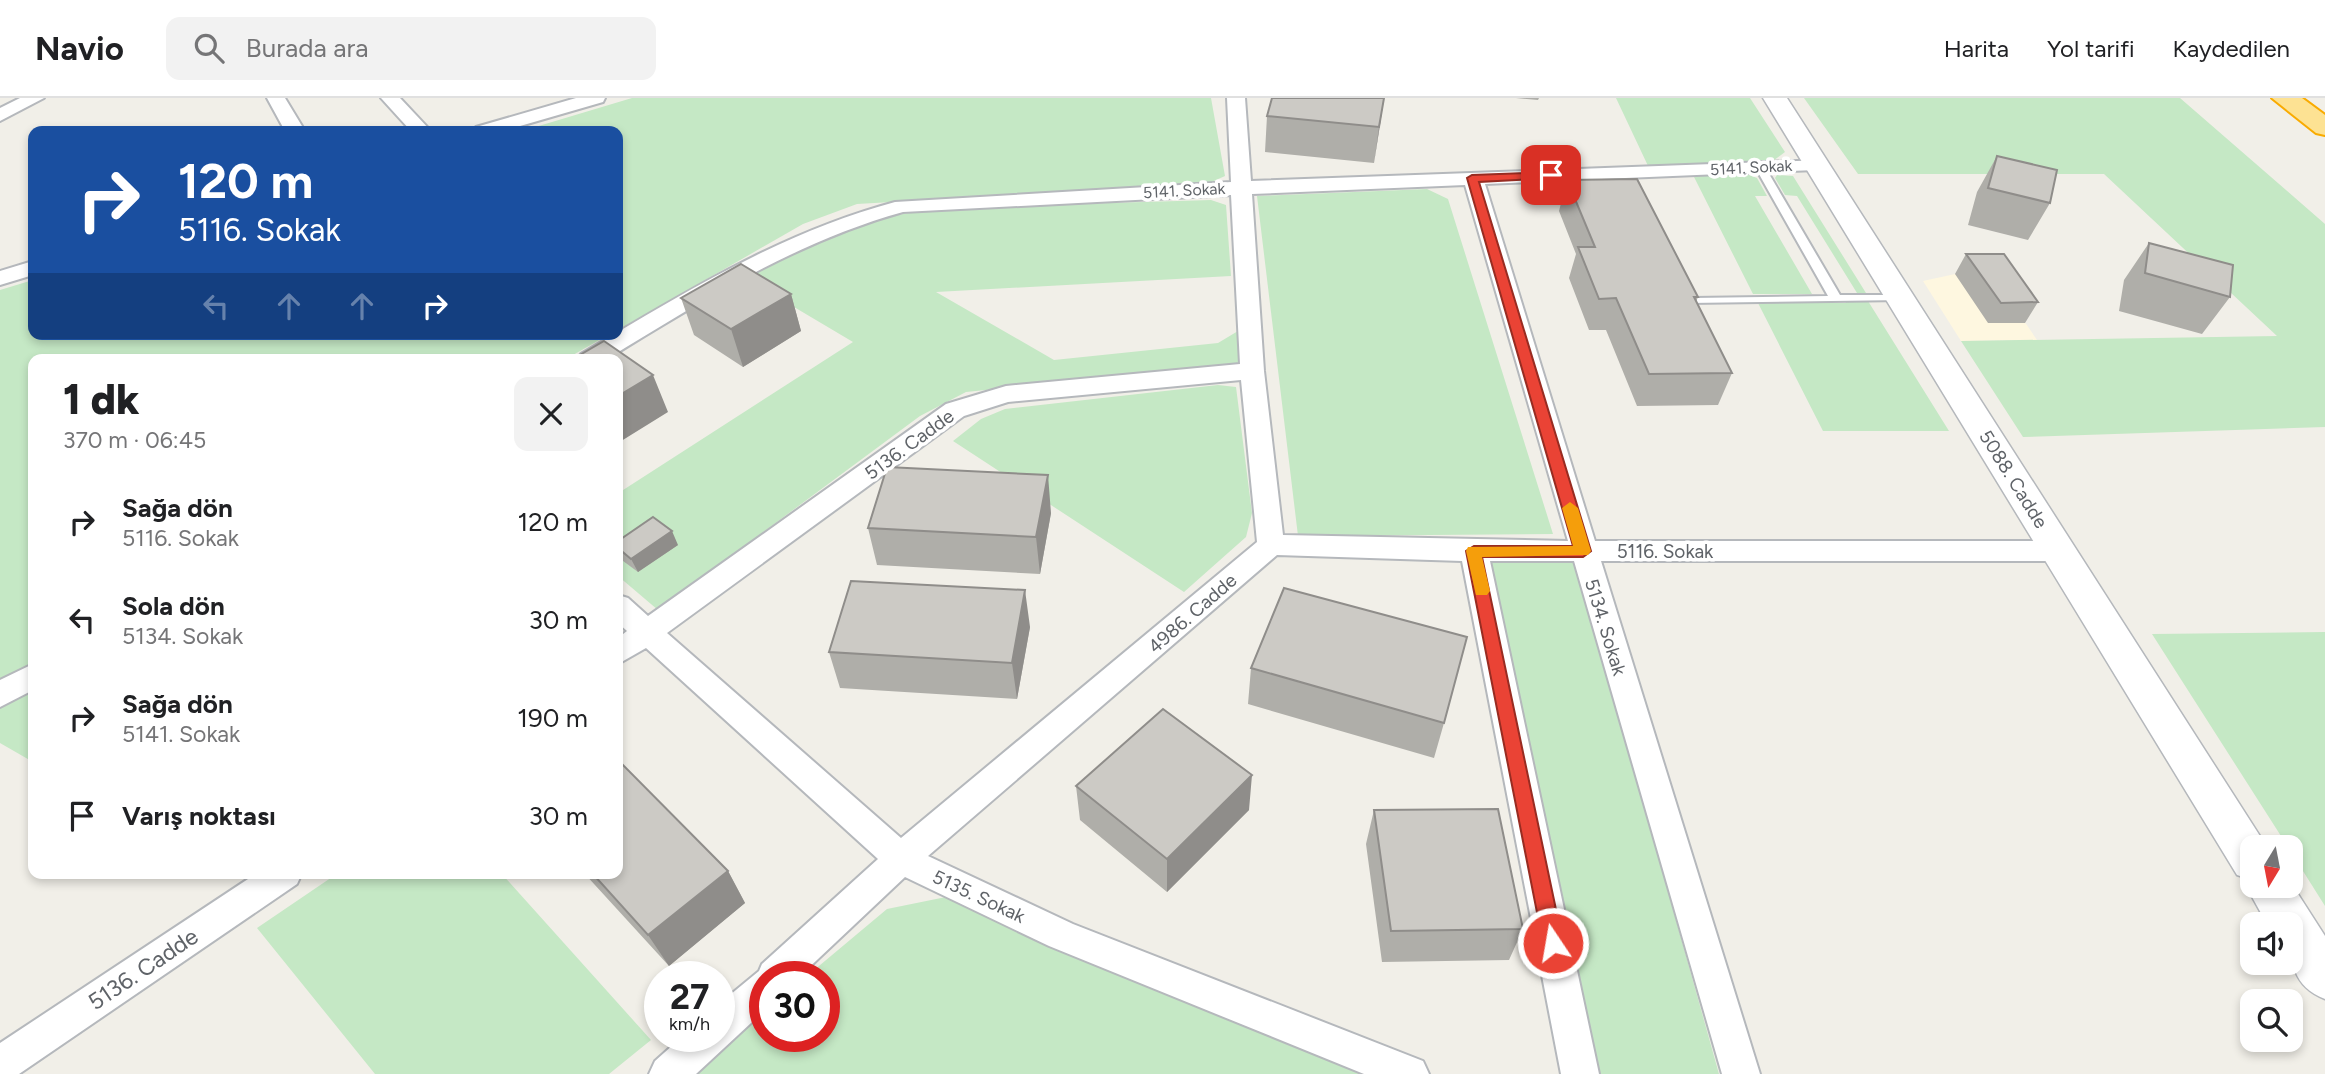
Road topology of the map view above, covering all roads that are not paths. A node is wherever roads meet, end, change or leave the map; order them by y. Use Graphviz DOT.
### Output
graph roads {
  1 [pos="35,98"];
  2 [pos="276,98"];
  3 [pos="390,98"];
  4 [pos="596,98"];
  5 [pos="1236,98"];
  6 [pos="1775,98"];
  7 [pos="2285,98"];
  8 [pos="2297,98"];
  9 [pos="0,115"];
  10 [pos="2325,125"];
  11 [pos="292,126"];
  12 [pos="416,126"];
  13 [pos="501,126"];
  14 [pos="1816,164"];
  15 [pos="1760,167"];
  16 [pos="1472,178"];
  17 [pos="1240,188"];
  18 [pos="28,270"];
  19 [pos="0,278"];
  20 [pos="1899,298"];
  21 [pos="1836,299"];
  22 [pos="1693,301"];
  23 [pos="623,339"];
  24 [pos="621,340"];
  25 [pos="598,354"];
  26 [pos="1252,372"];
  27 [pos="1271,545"];
  28 [pos="1474,551"];
  29 [pos="1583,551"];
  30 [pos="2059,551"];
  31 [pos="623,610"];
  32 [pos="648,633"];
  33 [pos="623,650"];
  34 [pos="28,679"];
  35 [pos="0,695"];
  36 [pos="2240,842"];
  37 [pos="901,859"];
  38 [pos="276,879"];
  39 [pos="2276,898"];
  40 [pos="791,961"];
  41 [pos="2325,977"];
  42 [pos="749,1001"];
  43 [pos="735,1013"];
  44 [pos="693,1052"];
  45 [pos="0,1065"];
  46 [pos="668,1074"];
  47 [pos="1410,1074"];
  48 [pos="1580,1074"];
  49 [pos="1741,1074"];
  1 -- 9 [label="street"];
  2 -- 11 [label="street"];
  3 -- 12 [label="street"];
  4 -- 13 [label="street"];
  5 -- 17 [label="street"];
  6 -- 14 [label="street, 5088. Cadde"];
  7 -- 10 [label="highway"];
  8 -- 10 [label="highway"];
  14 -- 15 [label="street, 5141. Sokak"];
  14 -- 20 [label="street, 5088. Cadde"];
  15 -- 16 [label="street, 5141. Sokak"];
  15 -- 21 [label="lane"];
  16 -- 17 [label="street, 5141. Sokak"];
  16 -- 29 [label="street, 5134. Sokak"];
  17 -- 23 [label="street, 5141. Sokak"];
  17 -- 26 [label="street"];
  18 -- 19 [label="street"];
  20 -- 21 [label="lane"];
  20 -- 30 [label="street, 5088. Cadde"];
  21 -- 22 [label="lane"];
  24 -- 25 [label="street, 5141. Sokak"];
  26 -- 27 [label="street"];
  26 -- 32 [label="street, 5136. Cadde"];
  27 -- 28 [label="street, 5116. Sokak"];
  27 -- 37 [label="street, 4986. Cadde"];
  28 -- 29 [label="street, 5116. Sokak"];
  28 -- 48 [label="street"];
  29 -- 30 [label="street, 5116. Sokak"];
  29 -- 49 [label="street, 5134. Sokak"];
  30 -- 36 [label="street, 5088. Cadde"];
  31 -- 32 [label="street, 5135. Sokak"];
  32 -- 33 [label="street, 5136. Cadde"];
  32 -- 37 [label="street, 5135. Sokak"];
  34 -- 35 [label="street"];
  37 -- 40 [label="street, 4986. Cadde"];
  37 -- 47 [label="street, 5135. Sokak"];
  38 -- 45 [label="street, 5136. Cadde"];
  39 -- 41 [label="street"];
  42 -- 43 [label="street"];
  44 -- 46 [label="street"];
}
